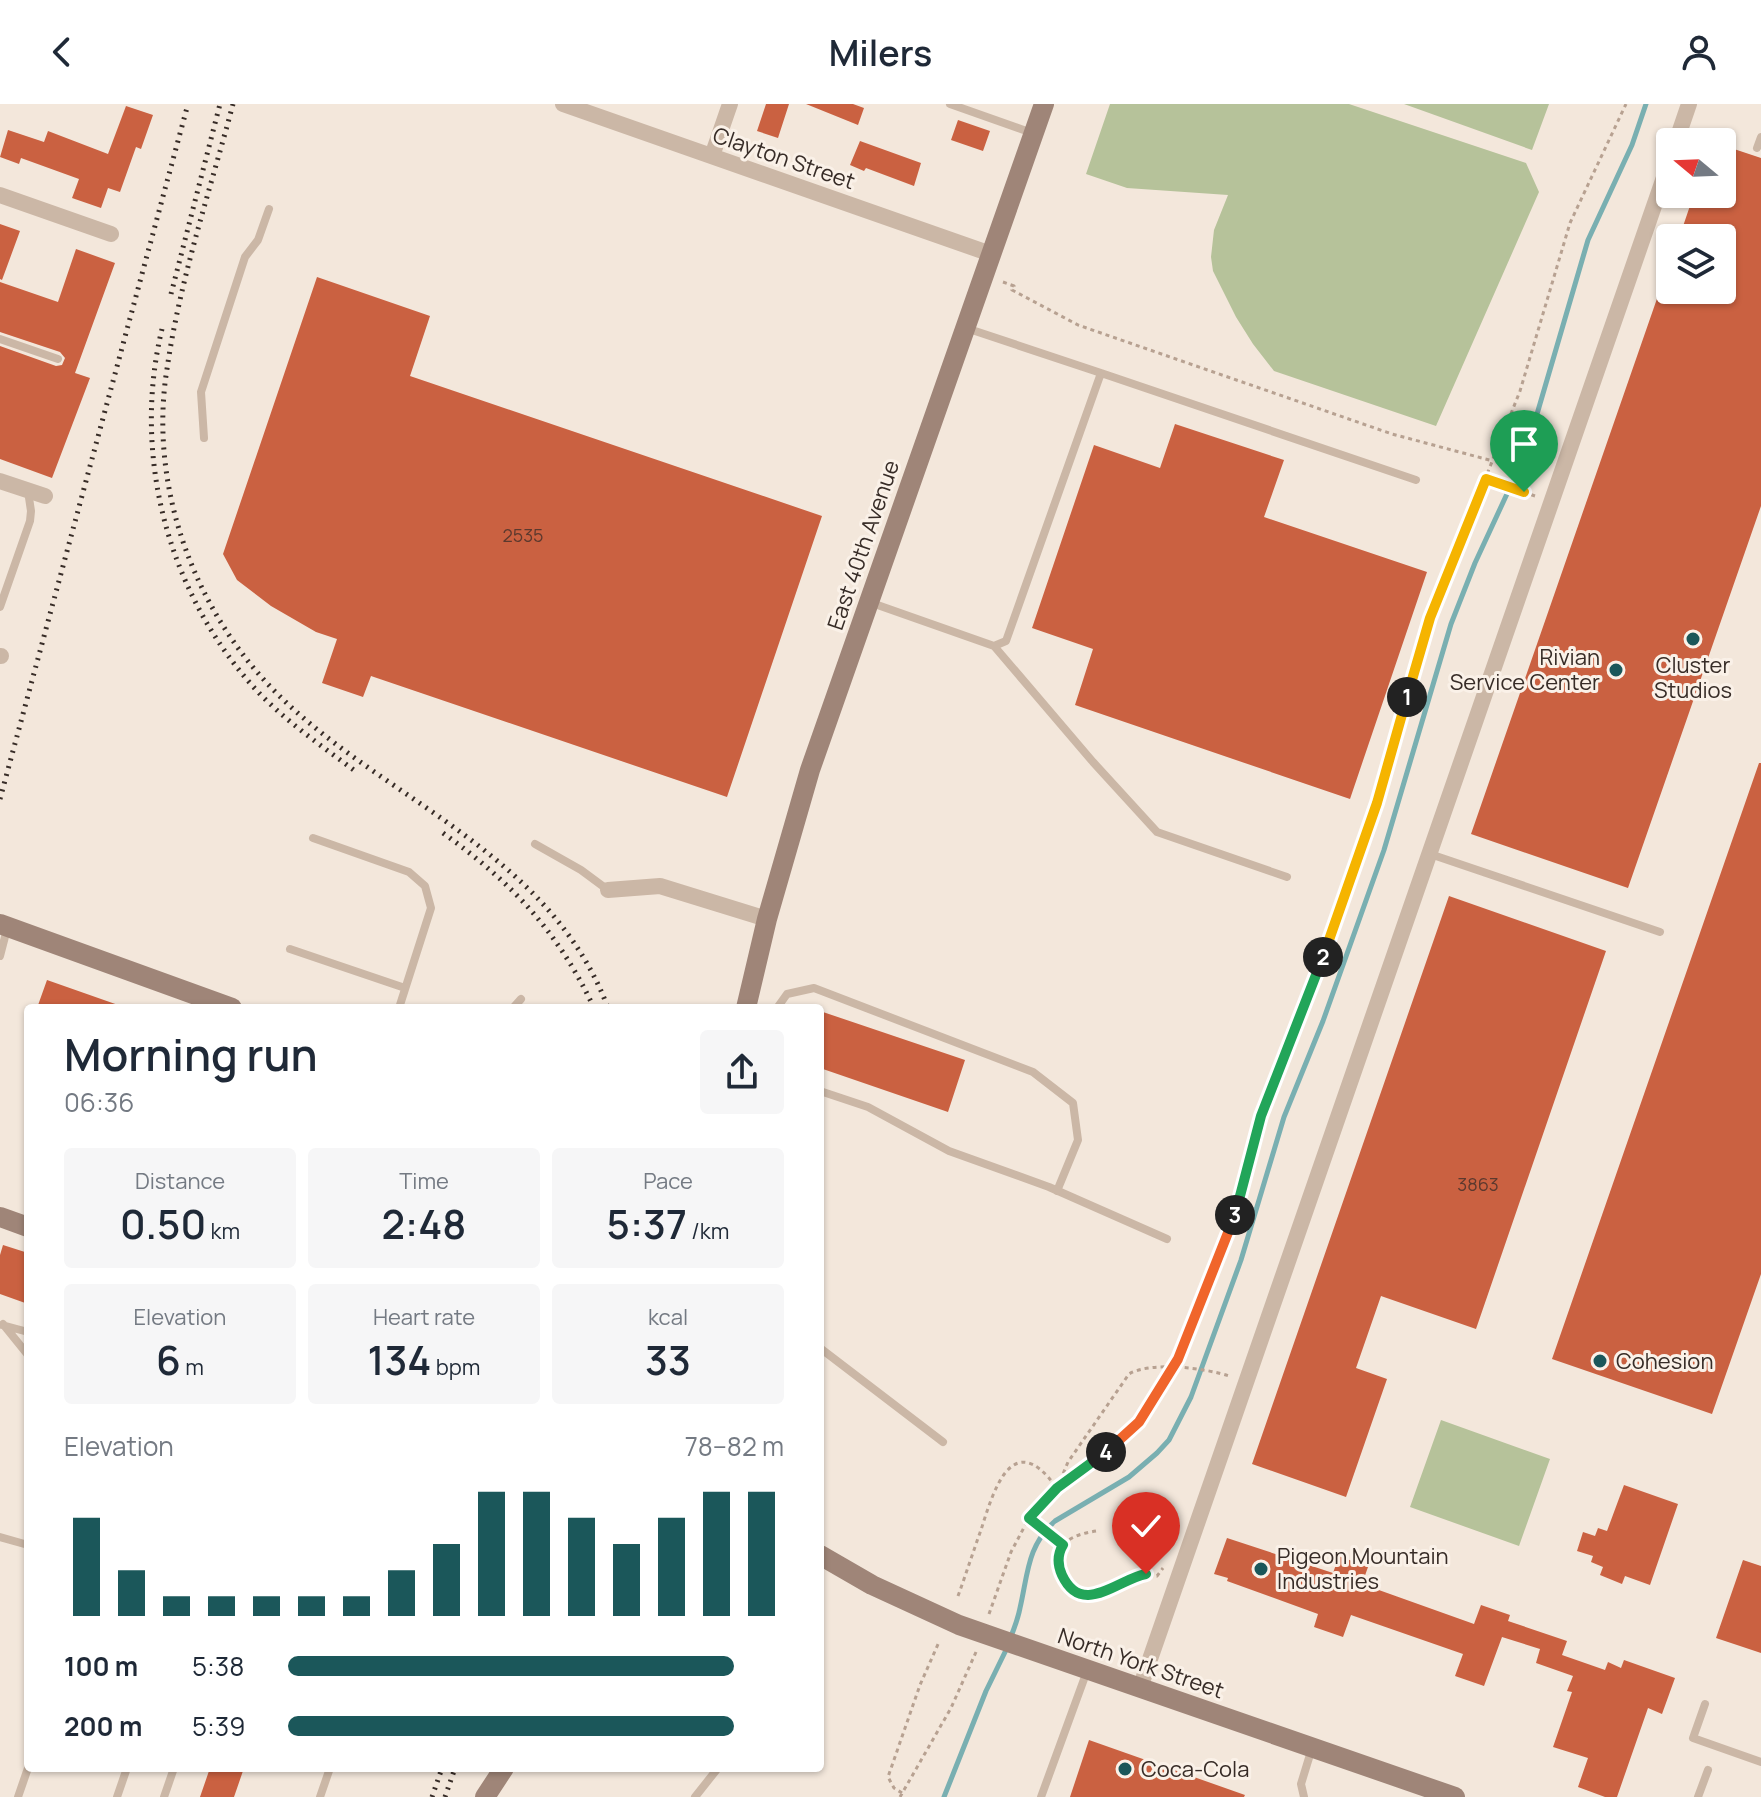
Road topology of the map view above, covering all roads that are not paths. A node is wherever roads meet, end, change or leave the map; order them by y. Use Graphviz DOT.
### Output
graph roads {
  1 [pos="563,104"];
  2 [pos="730,104"];
  3 [pos="950,104"];
  4 [pos="1044,104"];
  5 [pos="1689,104"];
  6 [pos="1681,128"];
  7 [pos="1034,133"];
  8 [pos="1761,137"];
  9 [pos="1757,148"];
  10 [pos="712,156"];
  11 [pos="0,195"];
  12 [pos="1656,200"];
  13 [pos="269,209"];
  14 [pos="111,234"];
  15 [pos="991,254"];
  16 [pos="965,327"];
  17 [pos="0,339"];
  18 [pos="58,359"];
  19 [pos="1101,373"];
  20 [pos="204,438"];
  21 [pos="1416,480"];
  22 [pos="0,481"];
  23 [pos="28,491"];
  24 [pos="45,496"];
  25 [pos="869,602"];
  26 [pos="0,607"];
  27 [pos="994,646"];
  28 [pos="313,838"];
  29 [pos="535,844"];
  30 [pos="1429,854"];
  31 [pos="1287,877"];
  32 [pos="608,890"];
  33 [pos="767,919"];
  34 [pos="4,925"];
  35 [pos="1660,932"];
  36 [pos="290,949"];
  37 [pos="0,956"];
  38 [pos="405,988"];
  39 [pos="521,999"];
  40 [pos="221,1004"];
  41 [pos="400,1004"];
  42 [pos="517,1004"];
  43 [pos="747,1004"];
  44 [pos="780,1004"];
  45 [pos="824,1092"];
  46 [pos="1057,1191"];
  47 [pos="0,1217"];
  48 [pos="24,1226"];
  49 [pos="1167,1239"];
  50 [pos="2,1325"];
  51 [pos="24,1331"];
  52 [pos="24,1350"];
  53 [pos="824,1351"];
  54 [pos="943,1442"];
  55 [pos="0,1537"];
  56 [pos="24,1544"];
  57 [pos="824,1557"];
  58 [pos="1088,1670"];
  59 [pos="1140,1688"];
  60 [pos="1705,1704"];
  61 [pos="1313,1748"];
  62 [pos="1761,1762"];
  63 [pos="1708,1770"];
  64 [pos="27,1772"];
  65 [pos="126,1772"];
  66 [pos="173,1772"];
  67 [pos="329,1772"];
  68 [pos="501,1772"];
  69 [pos="715,1772"];
  70 [pos="18,1797"];
  71 [pos="117,1797"];
  72 [pos="164,1797"];
  73 [pos="320,1797"];
  74 [pos="485,1797"];
  75 [pos="695,1797"];
  76 [pos="1041,1797"];
  77 [pos="1304,1797"];
  78 [pos="1455,1797"];
  79 [pos="1698,1797"];
  1 -- 10 [label="street, Clayton Street"];
  2 -- 10 [label="street"];
  3 -- 7 [label="lane"];
  4 -- 7 [label="street, East 40th Avenue"];
  5 -- 6 [label="street"];
  7 -- 15 [label="street, East 40th Avenue"];
  8 -- 9 [label="lane"];
  10 -- 15 [label="street, Clayton Street"];
  11 -- 14 [label="street"];
  12 -- 30 [label="street"];
  13 -- 20 [label="lane"];
  15 -- 16 [label="street, East 40th Avenue"];
  16 -- 19 [label="lane"];
  16 -- 25 [label="street, East 40th Avenue"];
  17 -- 18 [label="lane"];
  19 -- 21 [label="lane"];
  19 -- 27 [label="lane"];
  22 -- 23 [label="street"];
  23 -- 24 [label="street"];
  23 -- 26 [label="lane"];
  25 -- 27 [label="lane"];
  25 -- 33 [label="street, East 40th Avenue"];
  27 -- 31 [label="lane"];
  28 -- 38 [label="lane"];
  29 -- 32 [label="lane"];
  30 -- 35 [label="lane"];
  30 -- 59 [label="street"];
  32 -- 33 [label="street"];
  33 -- 43 [label="street, East 40th Avenue"];
  34 -- 37 [label="lane"];
  34 -- 40 [label="street"];
  36 -- 38 [label="lane"];
  38 -- 41 [label="lane"];
  39 -- 42 [label="lane"];
  44 -- 46 [label="lane"];
  45 -- 46 [label="lane"];
  46 -- 49 [label="lane"];
  47 -- 48 [label="street"];
  50 -- 51 [label="lane"];
  50 -- 52 [label="lane"];
  53 -- 54 [label="lane"];
  55 -- 56 [label="lane"];
  57 -- 58 [label="street, North York Street"];
  58 -- 59 [label="street, North York Street"];
  58 -- 76 [label="lane"];
  59 -- 61 [label="street, North York Street"];
  60 -- 62 [label="lane"];
  61 -- 77 [label="lane"];
  61 -- 78 [label="street, North York Street"];
  63 -- 79 [label="lane"];
  64 -- 70 [label="lane"];
  65 -- 71 [label="lane"];
  66 -- 72 [label="lane"];
  67 -- 73 [label="lane"];
  68 -- 74 [label="street"];
  69 -- 75 [label="lane"];
}
